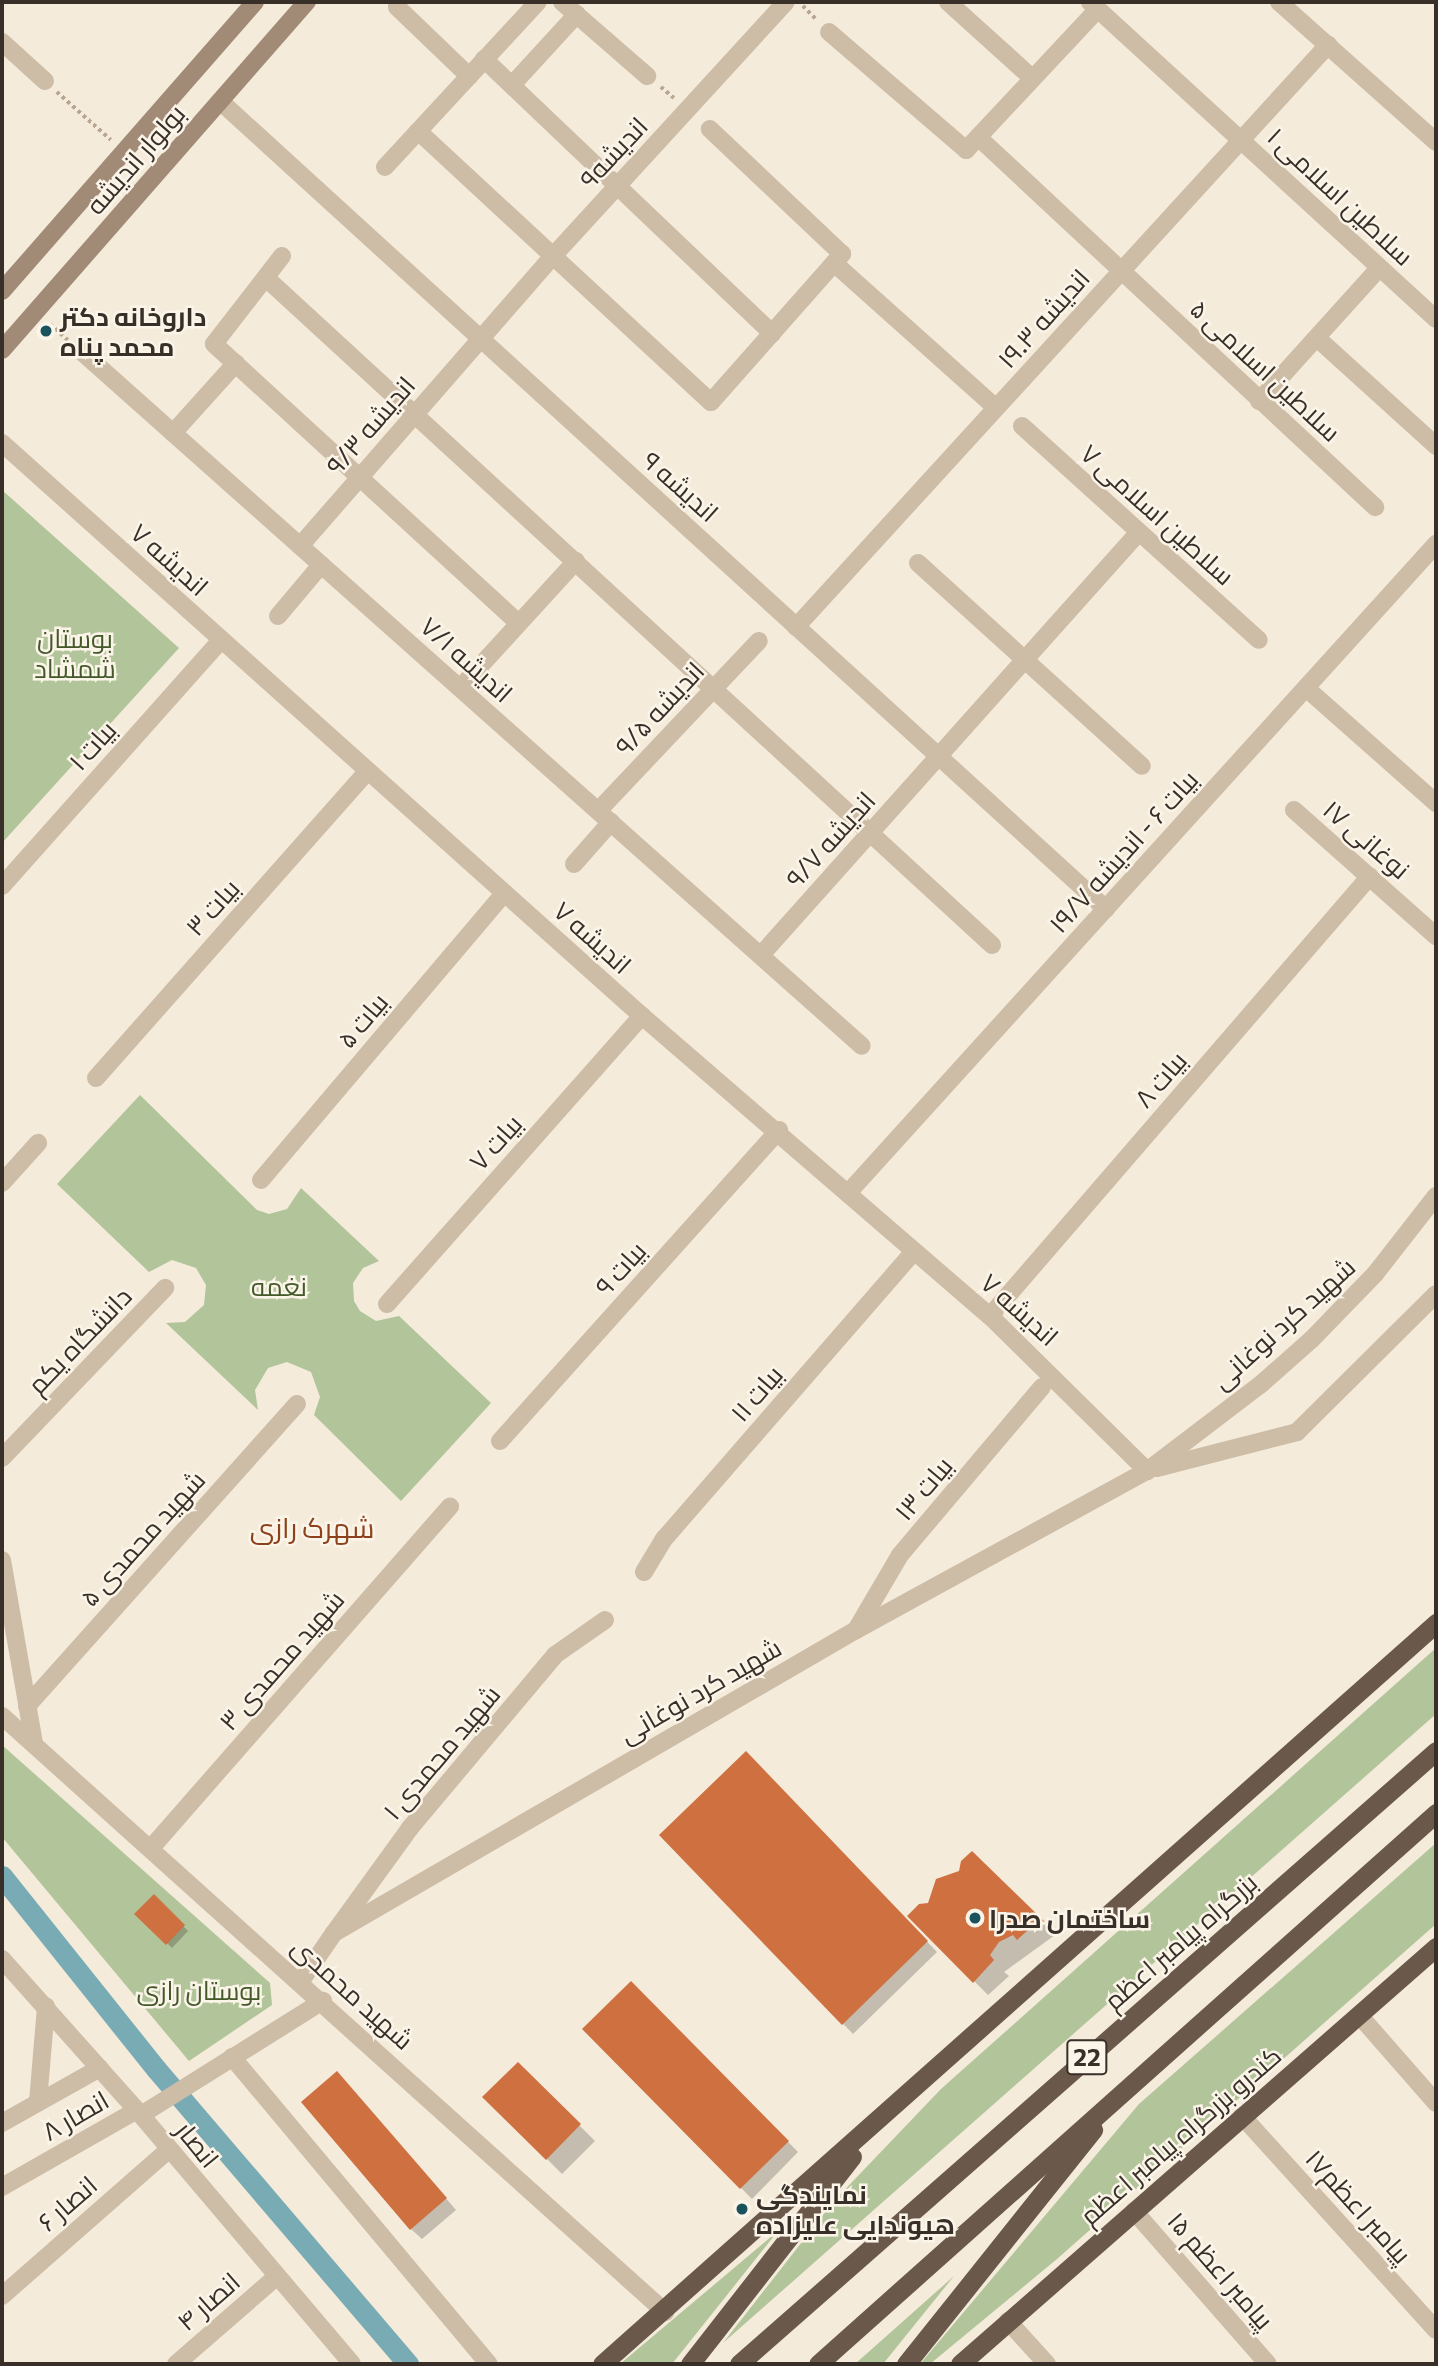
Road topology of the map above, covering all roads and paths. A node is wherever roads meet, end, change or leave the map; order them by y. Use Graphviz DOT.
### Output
graph roads {
  1 [pos="255,2"];
  2 [pos="307,2"];
  3 [pos="562,2"];
  4 [pos="786,2"];
  5 [pos="799,2"];
  6 [pos="948,2"];
  7 [pos="1279,2"];
  8 [pos="534,3"];
  9 [pos="1094,5"];
  10 [pos="397,7"];
  11 [pos="577,14"];
  12 [pos="829,32"];
  13 [pos="2,42"];
  14 [pos="1328,45"];
  15 [pos="484,59"];
  16 [pos="469,76"];
  17 [pos="647,76"];
  18 [pos="1031,77"];
  19 [pos="45,81"];
  20 [pos="512,85"];
  21 [pos="220,101"];
  22 [pos="688,109"];
  23 [pos="710,129"];
  24 [pos="418,131"];
  25 [pos="978,137"];
  26 [pos="1242,139"];
  27 [pos="1436,142"];
  28 [pos="124,152"];
  29 [pos="385,167"];
  30 [pos="619,185"];
  31 [pos="554,255"];
  32 [pos="282,256"];
  33 [pos="834,263"];
  34 [pos="1379,268"];
  35 [pos="1121,272"];
  36 [pos="266,278"];
  37 [pos="2,291"];
  38 [pos="36,311"];
  39 [pos="1436,319"];
  40 [pos="772,333"];
  41 [pos="480,338"];
  42 [pos="1317,338"];
  43 [pos="2,350"];
  44 [pos="81,351"];
  45 [pos="236,363"];
  46 [pos="1259,401"];
  47 [pos="996,408"];
  48 [pos="416,411"];
  49 [pos="1022,426"];
  50 [pos="173,433"];
  51 [pos="2,443"];
  52 [pos="1436,446"];
  53 [pos="362,475"];
  54 [pos="1375,507"];
  55 [pos="1139,532"];
  56 [pos="1436,544"];
  57 [pos="300,546"];
  58 [pos="576,561"];
  59 [pos="918,564"];
  60 [pos="321,565"];
  61 [pos="278,616"];
  62 [pos="519,624"];
  63 [pos="796,626"];
  64 [pos="221,640"];
  65 [pos="1259,640"];
  66 [pos="759,641"];
  67 [pos="1025,660"];
  68 [pos="460,688"];
  69 [pos="1307,688"];
  70 [pos="712,689"];
  71 [pos="938,757"];
  72 [pos="1142,766"];
  73 [pos="368,771"];
  74 [pos="1436,803"];
  75 [pos="1294,810"];
  76 [pos="604,816"];
  77 [pos="871,833"];
  78 [pos="574,864"];
  79 [pos="1370,876"];
  80 [pos="2,886"];
  81 [pos="504,893"];
  82 [pos="1106,909"];
  83 [pos="1436,936"];
  84 [pos="992,945"];
  85 [pos="761,956"];
  86 [pos="642,1016"];
  87 [pos="862,1046"];
  88 [pos="96,1078"];
  89 [pos="779,1130"];
  90 [pos="38,1143"];
  91 [pos="261,1180"];
  92 [pos="2,1183"];
  93 [pos="848,1193"];
  94 [pos="1436,1196"];
  95 [pos="914,1251"];
  96 [pos="165,1288"];
  97 [pos="1436,1294"];
  98 [pos="387,1304"];
  99 [pos="990,1316"];
  100 [pos="1042,1387"];
  101 [pos="297,1404"];
  102 [pos="500,1441"];
  103 [pos="2,1458"];
  104 [pos="1147,1471"];
  105 [pos="450,1506"];
  106 [pos="2,1560"];
  107 [pos="643,1572"];
  108 [pos="605,1620"];
  109 [pos="1432,1627"];
  110 [pos="856,1630"];
  111 [pos="27,1706"];
  112 [pos="2,1716"];
  113 [pos="34,1744"];
  114 [pos="1436,1751"];
  115 [pos="1436,1813"];
  116 [pos="151,1848"];
  117 [pos="334,1933"];
  118 [pos="1436,1947"];
  119 [pos="2,1959"];
  120 [pos="301,1981"];
  121 [pos="323,2001"];
  122 [pos="46,2007"];
  123 [pos="1359,2015"];
  124 [pos="232,2057"];
  125 [pos="100,2068"];
  126 [pos="1129,2085"];
  127 [pos="38,2102"];
  128 [pos="1436,2103"];
  129 [pos="139,2112"];
  130 [pos="1242,2116"];
  131 [pos="883,2118"];
  132 [pos="2,2123"];
  133 [pos="168,2150"];
  134 [pos="2,2187"];
  135 [pos="1134,2211"];
  136 [pos="275,2278"];
  137 [pos="2,2296"];
  138 [pos="665,2312"];
  139 [pos="1009,2321"];
  140 [pos="1436,2330"];
  141 [pos="176,2364"];
  142 [pos="352,2364"];
  143 [pos="489,2364"];
  144 [pos="602,2364"];
  145 [pos="690,2364"];
  146 [pos="738,2364"];
  147 [pos="818,2364"];
  148 [pos="906,2364"];
  149 [pos="960,2364"];
  150 [pos="1047,2364"];
  151 [pos="1268,2364"];
  1 -- 28 [label="main road, بولوار اندیشه"];
  2 -- 21 [label="main road, بولوار اندیشه"];
  3 -- 11 [label="street"];
  4 -- 22 [label="street, اندیشه۹"];
  5 -- 12 [label="path"];
  6 -- 18 [label="street"];
  7 -- 14 [label="street"];
  8 -- 15 [label="street"];
  9 -- 18 [label="street"];
  9 -- 26 [label="street, سلاطین اسلامی ۱"];
  10 -- 16 [label="street"];
  11 -- 17 [label="street"];
  11 -- 20 [label="street"];
  12 -- 25 [label="street"];
  13 -- 19 [label="street"];
  14 -- 26 [label="street, اندیشه ۱۹.۳"];
  14 -- 27 [label="street"];
  15 -- 16 [label="street"];
  15 -- 20 [label="street"];
  16 -- 24 [label="street"];
  17 -- 22 [label="path"];
  18 -- 25 [label="street"];
  19 -- 28 [label="path"];
  20 -- 30 [label="street"];
  21 -- 38 [label="main road, بولوار اندیشه"];
  21 -- 41 [label="street, اندیشه ۹"];
  22 -- 30 [label="street, اندیشه۹"];
  23 -- 33 [label="street"];
  24 -- 29 [label="street"];
  24 -- 31 [label="street"];
  25 -- 35 [label="street, سلاطین اسلامی ۵"];
  26 -- 34 [label="street, سلاطین اسلامی ۱"];
  26 -- 35 [label="street, اندیشه ۱۹.۳"];
  28 -- 37 [label="main road, بولوار اندیشه"];
  30 -- 31 [label="street, اندیشه۹"];
  30 -- 40 [label="street"];
  31 -- 40 [label="street"];
  31 -- 41 [label="street, اندیشه۹"];
  32 -- 36 [label="street"];
  33 -- 40 [label="street"];
  33 -- 47 [label="street"];
  34 -- 39 [label="street, سلاطین اسلامی ۱"];
  34 -- 42 [label="street"];
  35 -- 46 [label="street, سلاطین اسلامی ۵"];
  35 -- 47 [label="street, اندیشه ۱۹.۳"];
  36 -- 45 [label="street"];
  36 -- 48 [label="street"];
  38 -- 43 [label="main road, بولوار اندیشه"];
  38 -- 44 [label="path"];
  41 -- 48 [label="street, اندیشه ۹/۳"];
  41 -- 63 [label="street, اندیشه ۹"];
  42 -- 46 [label="street"];
  42 -- 52 [label="street"];
  44 -- 50 [label="street, اندیشه ۷/۱"];
  45 -- 50 [label="street"];
  45 -- 53 [label="street"];
  46 -- 54 [label="street, سلاطین اسلامی ۵"];
  47 -- 63 [label="street, اندیشه ۱۹.۳"];
  48 -- 53 [label="street, اندیشه ۹/۳"];
  48 -- 58 [label="street"];
  49 -- 55 [label="street, سلاطین اسلامی ۷"];
  50 -- 57 [label="street, اندیشه ۷/۱"];
  51 -- 64 [label="street, اندیشه ۷"];
  53 -- 57 [label="street, اندیشه ۹/۳"];
  53 -- 62 [label="street"];
  55 -- 65 [label="street, سلاطین اسلامی ۷"];
  55 -- 67 [label="street, اندیشه ۹/۷"];
  56 -- 69 [label="street, بیات ۶ - اندیشه ۱۹/۷"];
  57 -- 60 [label="street, اندیشه ۷/۱"];
  58 -- 62 [label="street"];
  58 -- 70 [label="street"];
  59 -- 67 [label="street"];
  60 -- 61 [label="street"];
  60 -- 68 [label="street, اندیشه ۷/۱"];
  62 -- 68 [label="street"];
  63 -- 71 [label="street, اندیشه ۹"];
  64 -- 73 [label="street, اندیشه ۷"];
  64 -- 80 [label="street, بیات ۱"];
  66 -- 70 [label="street, اندیشه ۹/۵"];
  67 -- 71 [label="street, اندیشه ۹/۷"];
  67 -- 72 [label="street"];
  68 -- 76 [label="street, اندیشه ۷/۱"];
  69 -- 74 [label="street"];
  69 -- 82 [label="street, بیات ۶ - اندیشه ۱۹/۷"];
  70 -- 76 [label="street, اندیشه ۹/۵"];
  70 -- 77 [label="street"];
  71 -- 77 [label="street, اندیشه ۹/۷"];
  71 -- 82 [label="street, اندیشه ۹"];
  73 -- 81 [label="street, اندیشه ۷"];
  73 -- 88 [label="street, بیات ۳"];
  75 -- 79 [label="street, نوغانی ۱۷"];
  76 -- 78 [label="street, اندیشه ۹/۵"];
  76 -- 85 [label="street, اندیشه ۷/۱"];
  77 -- 84 [label="street"];
  77 -- 85 [label="street, اندیشه ۹/۷"];
  79 -- 83 [label="street, نوغانی ۱۷"];
  79 -- 99 [label="street, بیات ۸"];
  81 -- 86 [label="street, اندیشه ۷"];
  81 -- 91 [label="street, بیات ۵"];
  82 -- 93 [label="street, بیات ۶ - اندیشه ۱۹/۷"];
  85 -- 87 [label="street, اندیشه ۷/۱"];
  86 -- 89 [label="street, اندیشه ۷"];
  86 -- 98 [label="street, بیات ۷"];
  89 -- 93 [label="street, اندیشه ۷"];
  89 -- 102 [label="street, بیات ۹"];
  90 -- 92 [label="street"];
  93 -- 95 [label="street, اندیشه ۷"];
  94 -- 104 [label="street, شهید کرد نوغانی"];
  95 -- 99 [label="street, اندیشه ۷"];
  95 -- 107 [label="street, بیات ۱۱"];
  96 -- 103 [label="street, دانشگاه یکم"];
  97 -- 104 [label="street, شهید کرد نوغانی"];
  99 -- 104 [label="street, اندیشه ۷"];
  100 -- 110 [label="street, بیات ۱۳"];
  101 -- 111 [label="street, شهید محمدی ۵"];
  104 -- 110 [label="street, شهید کرد نوغانی"];
  105 -- 116 [label="street, شهید محمدی ۳"];
  106 -- 111 [label="street"];
  108 -- 117 [label="street, شهید محمدی ۱"];
  109 -- 131 [label="highway"];
  110 -- 117 [label="street, شهید کرد نوغانی"];
  111 -- 113 [label="street"];
  112 -- 113 [label="street, شهید محمدی"];
  113 -- 116 [label="street, شهید محمدی"];
  114 -- 146 [label="highway, بزرگراه پیامبر اعظم / 22"];
  115 -- 126 [label="highway, 22"];
  116 -- 120 [label="street, شهید محمدی"];
  117 -- 120 [label="street, شهید کرد نوغانی"];
  118 -- 123 [label="highway, کندرو بزرگراه پیامبر اعظم"];
  119 -- 122 [label="street, انصار"];
  120 -- 121 [label="street, شهید محمدی"];
  121 -- 124 [label="street, انصار ۸"];
  121 -- 138 [label="street, شهید محمدی"];
  122 -- 125 [label="street, انصار"];
  122 -- 127 [label="street"];
  123 -- 128 [label="street"];
  123 -- 130 [label="highway, کندرو بزرگراه پیامبر اعظم"];
  124 -- 129 [label="street, انصار ۸"];
  124 -- 143 [label="street"];
  125 -- 127 [label="street, انصار ۸"];
  125 -- 129 [label="street, انصار"];
  126 -- 147 [label="highway, 22"];
  126 -- 148 [label="highway"];
  127 -- 132 [label="street, انصار ۸"];
  129 -- 133 [label="street, انصار"];
  129 -- 134 [label="street, انصار ۸"];
  130 -- 135 [label="highway, کندرو بزرگراه پیامبر اعظم"];
  130 -- 140 [label="street, پیامبر اعظم۱۷"];
  131 -- 138 [label="highway"];
  131 -- 145 [label="highway"];
  133 -- 136 [label="street, انصار"];
  133 -- 137 [label="street, انصار ۶"];
  135 -- 139 [label="highway, کندرو بزرگراه پیامبر اعظم"];
  135 -- 151 [label="street, پیامبر اعظم ۱۵"];
  136 -- 141 [label="street, انصار ۴"];
  136 -- 142 [label="street, انصار"];
  138 -- 144 [label="highway"];
  139 -- 149 [label="highway, کندرو بزرگراه پیامبر اعظم"];
  139 -- 150 [label="street"];
}
